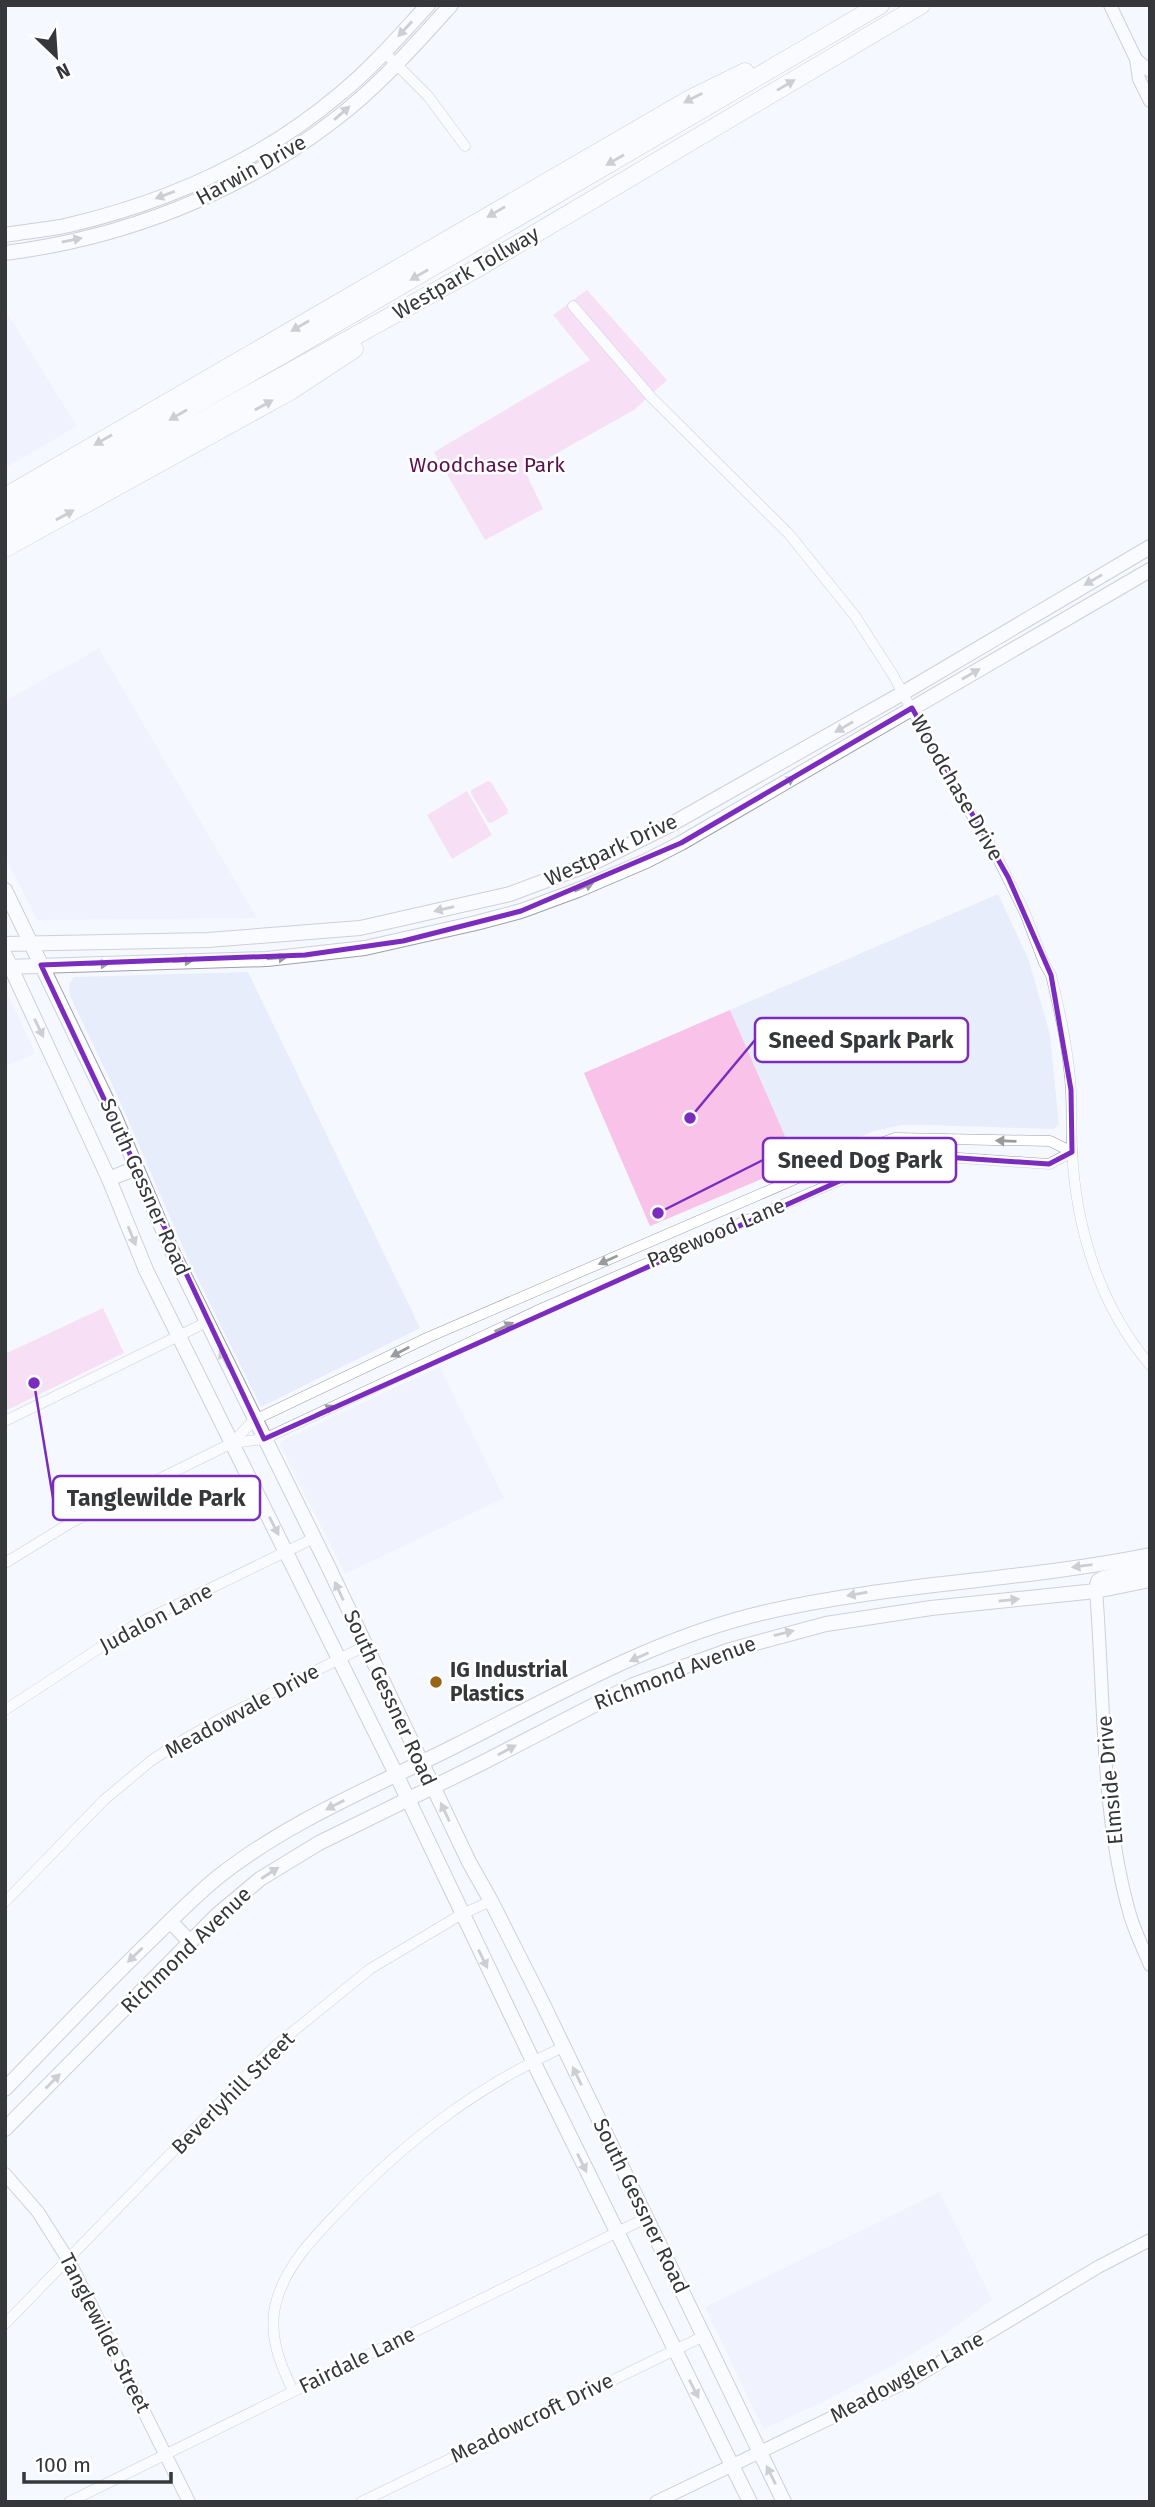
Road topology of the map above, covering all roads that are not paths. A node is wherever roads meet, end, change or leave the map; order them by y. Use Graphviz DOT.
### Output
graph roads {
  1 [pos="428,5"];
  2 [pos="451,5"];
  3 [pos="921,5"];
  4 [pos="1110,5"];
  5 [pos="872,10"];
  6 [pos="384,52"];
  7 [pos="1136,59"];
  8 [pos="397,64"];
  9 [pos="1150,71"];
  10 [pos="1150,100"];
  11 [pos="465,146"];
  12 [pos="251,156"];
  13 [pos="259,169"];
  14 [pos="99,217"];
  15 [pos="103,234"];
  16 [pos="5,235"];
  17 [pos="5,253"];
  18 [pos="474,270"];
  19 [pos="573,306"];
  20 [pos="5,497"];
  21 [pos="5,512"];
  22 [pos="5,530"];
  23 [pos="1150,547"];
  24 [pos="5,548"];
  25 [pos="1150,570"];
  26 [pos="1036,614"];
  27 [pos="1046,631"];
  28 [pos="903,693"];
  29 [pos="912,708"];
  30 [pos="5,890"];
  31 [pos="360,928"];
  32 [pos="208,940"];
  33 [pos="5,943"];
  34 [pos="32,943"];
  35 [pos="365,948"];
  36 [pos="209,960"];
  37 [pos="7,963"];
  38 [pos="41,965"];
  39 [pos="1072,1152"];
  40 [pos="135,1168"];
  41 [pos="109,1179"];
  42 [pos="206,1322"];
  43 [pos="178,1336"];
  44 [pos="1150,1365"];
  45 [pos="254,1420"];
  46 [pos="5,1421"];
  47 [pos="264,1440"];
  48 [pos="232,1443"];
  49 [pos="314,1538"];
  50 [pos="287,1551"];
  51 [pos="1150,1555"];
  52 [pos="5,1563"];
  53 [pos="1150,1567"];
  54 [pos="1150,1580"];
  55 [pos="925,1585"];
  56 [pos="1096,1591"];
  57 [pos="931,1608"];
  58 [pos="365,1646"];
  59 [pos="338,1659"];
  60 [pos="578,1685"];
  61 [pos="5,1710"];
  62 [pos="581,1710"];
  63 [pos="421,1763"];
  64 [pos="396,1774"];
  65 [pos="432,1787"];
  66 [pos="408,1800"];
  67 [pos="491,1900"];
  68 [pos="5,1902"];
  69 [pos="461,1914"];
  70 [pos="170,1922"];
  71 [pos="190,1942"];
  72 [pos="1150,1965"];
  73 [pos="563,2047"];
  74 [pos="533,2062"];
  75 [pos="5,2089"];
  76 [pos="5,2129"];
  77 [pos="5,2174"];
  78 [pos="646,2218"];
  79 [pos="616,2233"];
  80 [pos="1150,2240"];
  81 [pos="69,2261"];
  82 [pos="5,2324"];
  83 [pos="704,2336"];
  84 [pos="674,2349"];
  85 [pos="293,2391"];
  86 [pos="759,2452"];
  87 [pos="165,2454"];
  88 [pos="733,2465"];
  89 [pos="69,2502"];
  90 [pos="189,2502"];
  91 [pos="361,2502"];
  92 [pos="656,2502"];
  93 [pos="750,2502"];
  94 [pos="784,2502"];
  1 -- 6 [label="main road, Harwin Drive, one-way"];
  2 -- 8 [label="main road, Harwin Drive"];
  18 -- 3 [label="highway, Westpark Tollway, one-way"];
  4 -- 7 [label="street"];
  5 -- 20 [label="highway, one-way"];
  5 -- 21 [label="highway, Westpark Tollway, one-way"];
  6 -- 8 [label="street"];
  6 -- 12 [label="main road, Harwin Drive"];
  7 -- 9 [label="street"];
  7 -- 10 [label="street"];
  8 -- 11 [label="street"];
  13 -- 8 [label="main road, Harwin Drive, one-way"];
  12 -- 13 [label="main road"];
  12 -- 14 [label="main road, Harwin Drive, one-way"];
  13 -- 15 [label="main road, Harwin Drive"];
  14 -- 15 [label="main road"];
  14 -- 16 [label="main road, Harwin Drive"];
  17 -- 15 [label="main road, Harwin Drive, one-way"];
  18 -- 22 [label="highway, Westpark Tollway"];
  24 -- 18 [label="highway, one-way"];
  19 -- 28 [label="street, Woodchase Drive"];
  23 -- 26 [label="main road, Westpark Drive, one-way"];
  25 -- 27 [label="main road, Westpark Drive"];
  26 -- 27 [label="main road"];
  26 -- 28 [label="main road, Westpark Drive"];
  29 -- 27 [label="main road, Westpark Drive, one-way"];
  28 -- 29 [label="street, Woodchase Drive"];
  28 -- 31 [label="main road, Westpark Drive, one-way"];
  35 -- 29 [label="main road, Westpark Drive, one-way"];
  29 -- 39 [label="street, Woodchase Drive"];
  30 -- 34 [label="main road, South Gessner Road"];
  31 -- 32 [label="main road, Westpark Drive"];
  31 -- 35 [label="main road"];
  32 -- 34 [label="main road, Westpark Drive"];
  32 -- 36 [label="main road"];
  33 -- 34 [label="main road, Westpark Drive"];
  34 -- 38 [label="main road, South Gessner Road"];
  36 -- 35 [label="main road, Westpark Drive, one-way"];
  38 -- 36 [label="main road, Westpark Drive, one-way"];
  37 -- 38 [label="main road, Westpark Drive"];
  37 -- 41 [label="main road, South Gessner Road, one-way"];
  38 -- 40 [label="main road, South Gessner Road"];
  39 -- 44 [label="street, Woodchase Drive"];
  39 -- 45 [label="street, Pagewood Lane, one-way"];
  47 -- 39 [label="street, Pagewood Lane, one-way"];
  40 -- 41 [label="main road"];
  40 -- 42 [label="main road, South Gessner Road"];
  41 -- 43 [label="main road, South Gessner Road, one-way"];
  42 -- 43 [label="street"];
  45 -- 42 [label="main road, South Gessner Road, one-way"];
  43 -- 46 [label="street"];
  43 -- 48 [label="main road, South Gessner Road"];
  45 -- 47 [label="main road, South Gessner Road"];
  45 -- 48 [label="street, Pagewood Lane"];
  47 -- 48 [label="street, Pagewood Lane"];
  47 -- 49 [label="main road, South Gessner Road"];
  48 -- 50 [label="main road, South Gessner Road, one-way"];
  48 -- 52 [label="street, Pagewood Lane"];
  49 -- 50 [label="street, Judalon Lane"];
  58 -- 49 [label="main road, South Gessner Road, one-way"];
  50 -- 59 [label="main road, South Gessner Road"];
  50 -- 61 [label="street, Judalon Lane"];
  51 -- 55 [label="main road, Richmond Avenue, one-way"];
  53 -- 56 [label="main road"];
  54 -- 56 [label="main road, Richmond Avenue"];
  55 -- 57 [label="main road"];
  55 -- 60 [label="main road, Richmond Avenue, one-way"];
  57 -- 56 [label="main road, Richmond Avenue, one-way"];
  56 -- 72 [label="street, Elmside Drive"];
  62 -- 57 [label="main road, Richmond Avenue, one-way"];
  58 -- 59 [label="street, Meadowvale Drive"];
  58 -- 63 [label="main road, South Gessner Road"];
  59 -- 64 [label="main road, South Gessner Road"];
  59 -- 68 [label="street, Meadowvale Drive"];
  60 -- 62 [label="main road"];
  60 -- 63 [label="main road, Richmond Avenue"];
  65 -- 62 [label="main road, Richmond Avenue, one-way"];
  63 -- 64 [label="main road, Richmond Avenue"];
  63 -- 65 [label="main road, South Gessner Road"];
  64 -- 66 [label="main road, South Gessner Road"];
  64 -- 70 [label="main road, Richmond Avenue, one-way"];
  65 -- 66 [label="main road, Richmond Avenue"];
  67 -- 65 [label="main road, South Gessner Road, one-way"];
  66 -- 69 [label="main road, South Gessner Road"];
  71 -- 66 [label="main road, Richmond Avenue, one-way"];
  67 -- 69 [label="street, Beverlyhill Street"];
  67 -- 73 [label="main road, South Gessner Road"];
  69 -- 74 [label="main road, South Gessner Road, one-way"];
  69 -- 81 [label="street, Beverlyhill Street"];
  70 -- 71 [label="main road"];
  70 -- 75 [label="main road, Richmond Avenue, one-way"];
  76 -- 71 [label="main road, Richmond Avenue, one-way"];
  73 -- 74 [label="street"];
  78 -- 73 [label="main road, South Gessner Road, one-way"];
  74 -- 79 [label="main road, South Gessner Road, one-way"];
  74 -- 85 [label="street"];
  77 -- 81 [label="street, Tanglewilde Street"];
  78 -- 79 [label="street, Fairdale Lane"];
  78 -- 83 [label="main road, South Gessner Road"];
  79 -- 84 [label="main road, South Gessner Road"];
  79 -- 85 [label="street, Fairdale Lane"];
  80 -- 86 [label="street, Meadowglen Lane"];
  81 -- 82 [label="street, Beverlyhill Street"];
  81 -- 87 [label="street, Tanglewilde Street"];
  83 -- 84 [label="street, Meadowcroft Drive"];
  83 -- 86 [label="main road, South Gessner Road"];
  84 -- 88 [label="main road, South Gessner Road, one-way"];
  84 -- 91 [label="street, Meadowcroft Drive"];
  85 -- 87 [label="street, Fairdale Lane"];
  86 -- 88 [label="street, Meadowglen Lane"];
  94 -- 86 [label="main road, South Gessner Road, one-way"];
  87 -- 89 [label="street, Fairdale Lane"];
  87 -- 90 [label="street, Tanglewilde Street"];
  88 -- 92 [label="street, Meadowglen Lane"];
  88 -- 93 [label="main road, South Gessner Road"];
}
